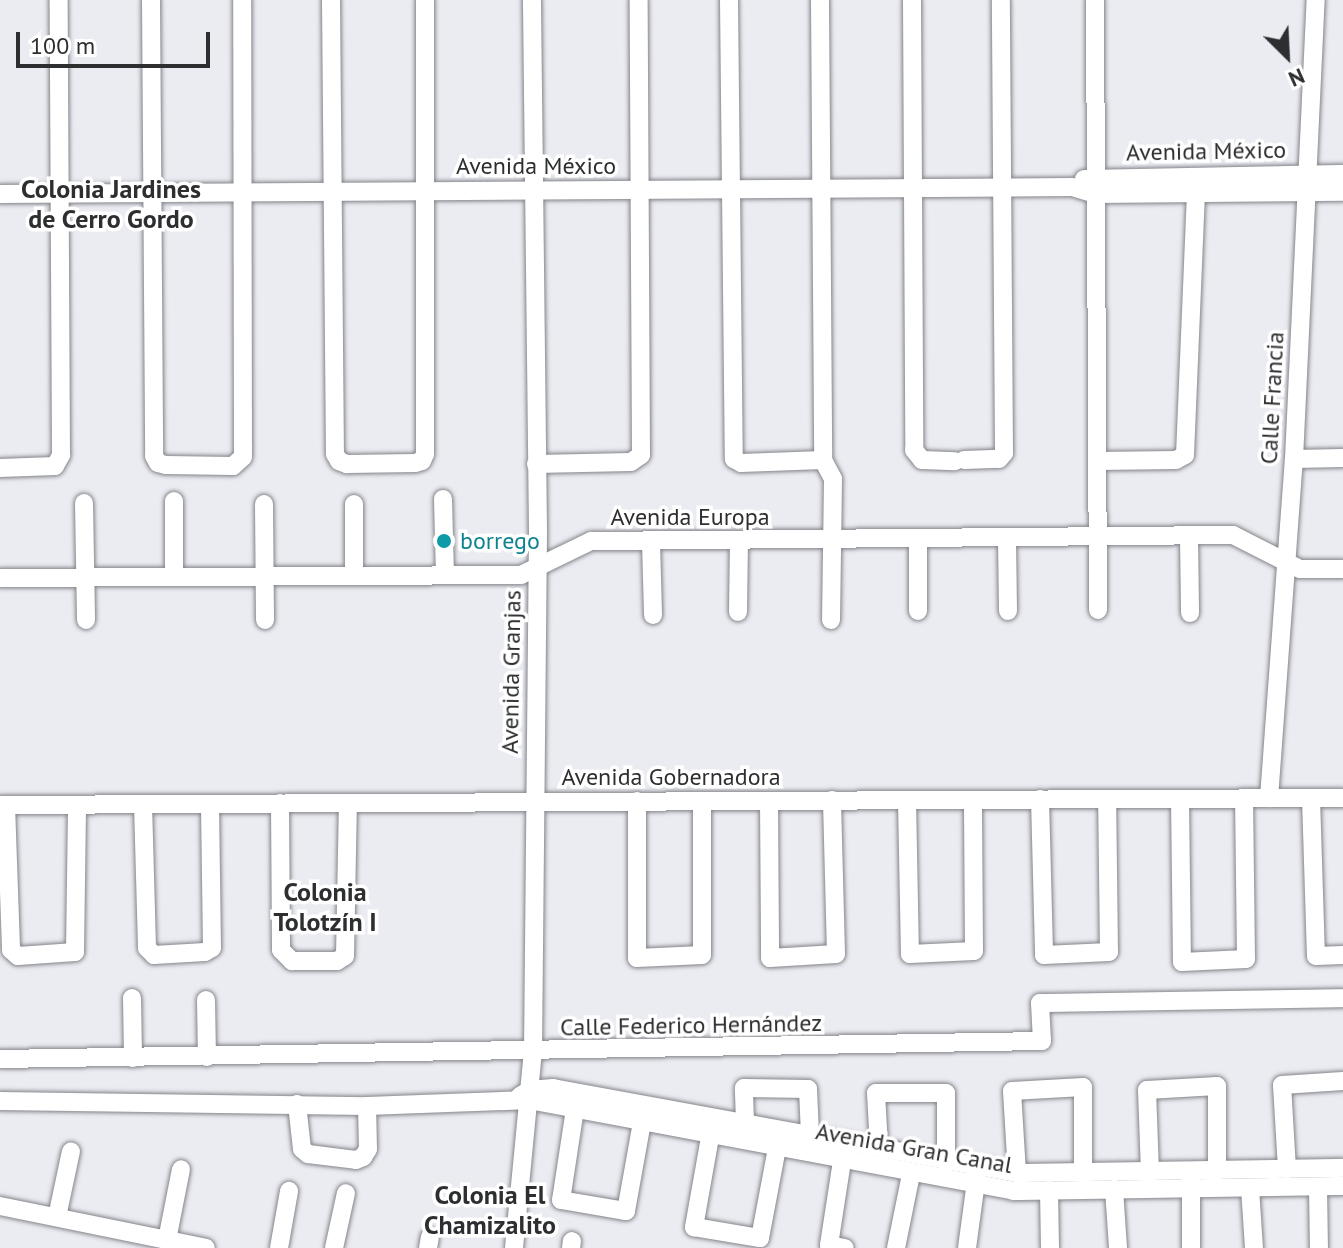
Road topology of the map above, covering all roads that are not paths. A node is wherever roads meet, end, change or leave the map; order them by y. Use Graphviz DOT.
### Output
graph roads {
  1 [pos="59,0"];
  2 [pos="151,0"];
  3 [pos="242,0"];
  4 [pos="331,0"];
  5 [pos="425,0"];
  6 [pos="532,0"];
  7 [pos="639,0"];
  8 [pos="729,0"];
  9 [pos="820,0"];
  10 [pos="912,0"];
  11 [pos="1001,0"];
  12 [pos="1095,0"];
  13 [pos="1316,0"];
  14 [pos="1343,174"];
  15 [pos="1306,183"];
  16 [pos="1095,185"];
  17 [pos="822,188"];
  18 [pos="914,189"];
  19 [pos="1003,189"];
  20 [pos="535,190"];
  21 [pos="640,190"];
  22 [pos="731,190"];
  23 [pos="425,191"];
  24 [pos="1343,192"];
  25 [pos="151,193"];
  26 [pos="241,193"];
  27 [pos="332,193"];
  28 [pos="1196,193"];
  29 [pos="0,194"];
  30 [pos="58,194"];
  31 [pos="1343,458"];
  32 [pos="1294,459"];
  33 [pos="823,460"];
  34 [pos="1097,461"];
  35 [pos="536,464"];
  36 [pos="0,468"];
  37 [pos="443,499"];
  38 [pos="174,501"];
  39 [pos="84,503"];
  40 [pos="264,504"];
  41 [pos="354,504"];
  42 [pos="1189,537"];
  43 [pos="918,539"];
  44 [pos="1007,539"];
  45 [pos="1098,539"];
  46 [pos="739,540"];
  47 [pos="831,540"];
  48 [pos="651,542"];
  49 [pos="1286,562"];
  50 [pos="1343,569"];
  51 [pos="537,570"];
  52 [pos="174,575"];
  53 [pos="354,575"];
  54 [pos="445,575"];
  55 [pos="264,576"];
  56 [pos="86,577"];
  57 [pos="0,578"];
  58 [pos="1098,610"];
  59 [pos="918,611"];
  60 [pos="1008,611"];
  61 [pos="738,612"];
  62 [pos="1190,613"];
  63 [pos="653,615"];
  64 [pos="86,620"];
  65 [pos="265,620"];
  66 [pos="831,620"];
  67 [pos="1244,798"];
  68 [pos="1269,798"];
  69 [pos="1311,798"];
  70 [pos="1343,798"];
  71 [pos="1040,799"];
  72 [pos="1107,799"];
  73 [pos="1180,799"];
  74 [pos="832,800"];
  75 [pos="907,800"];
  76 [pos="973,800"];
  77 [pos="637,801"];
  78 [pos="702,801"];
  79 [pos="769,801"];
  80 [pos="533,802"];
  81 [pos="280,803"];
  82 [pos="348,803"];
  83 [pos="143,804"];
  84 [pos="210,804"];
  85 [pos="3,805"];
  86 [pos="77,805"];
  87 [pos="1343,955"];
  88 [pos="132,998"];
  89 [pos="1343,998"];
  90 [pos="206,1000"];
  91 [pos="533,1052"];
  92 [pos="207,1057"];
  93 [pos="133,1058"];
  94 [pos="0,1059"];
  95 [pos="1343,1081"];
  96 [pos="523,1097"];
  97 [pos="0,1101"];
  98 [pos="297,1104"];
  99 [pos="367,1106"];
  100 [pos="575,1109"];
  101 [pos="642,1122"];
  102 [pos="745,1122"];
  103 [pos="712,1126"];
  104 [pos="810,1134"];
  105 [pos="879,1147"];
  106 [pos="777,1148"];
  107 [pos="71,1151"];
  108 [pos="842,1161"];
  109 [pos="946,1162"];
  110 [pos="1343,1168"];
  111 [pos="181,1169"];
  112 [pos="1287,1169"];
  113 [pos="1217,1171"];
  114 [pos="1150,1172"];
  115 [pos="1017,1173"];
  116 [pos="1083,1173"];
  117 [pos="911,1174"];
  118 [pos="976,1177"];
  119 [pos="1191,1180"];
  120 [pos="1343,1186"];
  121 [pos="1318,1187"];
  122 [pos="1250,1188"];
  123 [pos="1114,1189"];
  124 [pos="1049,1190"];
  125 [pos="289,1191"];
  126 [pos="346,1193"];
  127 [pos="0,1206"];
  128 [pos="57,1217"];
  129 [pos="167,1240"];
  130 [pos="206,1248"];
  131 [pos="279,1248"];
  132 [pos="334,1248"];
  133 [pos="514,1248"];
  134 [pos="845,1248"];
  135 [pos="896,1248"];
  136 [pos="967,1248"];
  137 [pos="1050,1248"];
  138 [pos="1118,1248"];
  139 [pos="1191,1248"];
  140 [pos="1254,1248"];
  141 [pos="1319,1248"];
  1 -- 30 [label="street"];
  2 -- 25 [label="street"];
  3 -- 26 [label="street"];
  4 -- 27 [label="street"];
  5 -- 23 [label="street"];
  6 -- 20 [label="street, Avenida Granjas"];
  7 -- 21 [label="street"];
  8 -- 22 [label="street"];
  9 -- 17 [label="street"];
  10 -- 18 [label="street"];
  11 -- 19 [label="street"];
  12 -- 16 [label="street"];
  13 -- 15 [label="street, Calle Francia"];
  14 -- 15 [label="street, Avenida México"];
  15 -- 16 [label="street, Avenida México"];
  15 -- 24 [label="street, Avenida México"];
  15 -- 28 [label="street, Avenida México"];
  15 -- 32 [label="street, Calle Francia"];
  16 -- 19 [label="street, Avenida México"];
  16 -- 28 [label="street, Avenida México"];
  16 -- 34 [label="street"];
  17 -- 18 [label="street, Avenida México"];
  17 -- 22 [label="street, Avenida México"];
  17 -- 33 [label="street"];
  18 -- 19 [label="street, Avenida México"];
  18 -- 19 [label="street"];
  20 -- 21 [label="street, Avenida México"];
  20 -- 23 [label="street, Avenida México"];
  20 -- 35 [label="street, Avenida Granjas"];
  21 -- 22 [label="street, Avenida México"];
  21 -- 35 [label="street"];
  22 -- 33 [label="street"];
  23 -- 27 [label="street, Avenida México"];
  23 -- 27 [label="street"];
  25 -- 26 [label="street, Avenida México"];
  25 -- 26 [label="street"];
  25 -- 30 [label="street, Avenida México"];
  26 -- 27 [label="street, Avenida México"];
  28 -- 34 [label="street"];
  29 -- 30 [label="street, Avenida México"];
  30 -- 36 [label="street"];
  31 -- 32 [label="street"];
  32 -- 49 [label="street, Calle Francia"];
  33 -- 47 [label="street"];
  34 -- 45 [label="street"];
  35 -- 51 [label="street, Avenida Granjas"];
  37 -- 54 [label="street"];
  38 -- 52 [label="street"];
  39 -- 56 [label="street"];
  40 -- 55 [label="street"];
  41 -- 53 [label="street"];
  42 -- 45 [label="street, Avenida Europa"];
  42 -- 49 [label="street, Avenida Europa"];
  42 -- 62 [label="street"];
  43 -- 44 [label="street, Avenida Europa"];
  43 -- 47 [label="street, Avenida Europa"];
  43 -- 59 [label="street"];
  44 -- 45 [label="street, Avenida Europa"];
  44 -- 60 [label="street"];
  45 -- 58 [label="street"];
  46 -- 47 [label="street, Avenida Europa"];
  46 -- 48 [label="street, Avenida Europa"];
  46 -- 61 [label="street"];
  47 -- 66 [label="street"];
  48 -- 51 [label="street, Avenida Europa"];
  48 -- 63 [label="street"];
  49 -- 50 [label="street, Avenida Europa"];
  49 -- 68 [label="street, Calle Francia"];
  51 -- 54 [label="street, Avenida Europa"];
  51 -- 80 [label="street, Avenida Granjas"];
  52 -- 55 [label="street, Avenida Europa"];
  52 -- 56 [label="street, Avenida Europa"];
  53 -- 54 [label="street, Avenida Europa"];
  53 -- 55 [label="street, Avenida Europa"];
  55 -- 65 [label="street"];
  56 -- 57 [label="street, Avenida Europa"];
  56 -- 64 [label="street"];
  67 -- 68 [label="street, Avenida Gobernadora"];
  67 -- 73 [label="street, Avenida Gobernadora"];
  67 -- 73 [label="street"];
  68 -- 69 [label="street, Avenida Gobernadora"];
  69 -- 70 [label="street, Avenida Gobernadora"];
  69 -- 87 [label="street"];
  71 -- 72 [label="street, Avenida Gobernadora"];
  71 -- 72 [label="street"];
  71 -- 76 [label="street, Avenida Gobernadora"];
  72 -- 73 [label="street, Avenida Gobernadora"];
  74 -- 75 [label="street, Avenida Gobernadora"];
  74 -- 79 [label="street, Avenida Gobernadora"];
  74 -- 79 [label="street"];
  75 -- 76 [label="street, Avenida Gobernadora"];
  75 -- 76 [label="street"];
  77 -- 78 [label="street, Avenida Gobernadora"];
  77 -- 78 [label="street"];
  77 -- 80 [label="street, Avenida Gobernadora"];
  78 -- 79 [label="street, Avenida Gobernadora"];
  80 -- 82 [label="street, Avenida Gobernadora"];
  80 -- 91 [label="street, Avenida Granjas"];
  81 -- 82 [label="street, Avenida Gobernadora"];
  81 -- 82 [label="street"];
  81 -- 84 [label="street, Avenida Gobernadora"];
  83 -- 84 [label="street, Avenida Gobernadora"];
  83 -- 84 [label="street"];
  83 -- 86 [label="street, Avenida Gobernadora"];
  85 -- 86 [label="street, Avenida Gobernadora"];
  85 -- 86 [label="street"];
  88 -- 93 [label="street"];
  89 -- 91 [label="street, Calle Federico Hernández"];
  90 -- 92 [label="street"];
  91 -- 92 [label="street, Calle Federico Hernández"];
  91 -- 96 [label="street, Avenida Granjas"];
  92 -- 93 [label="street, Calle Federico Hernández"];
  93 -- 94 [label="street, Calle Federico Hernández"];
  95 -- 112 [label="street"];
  96 -- 99 [label="street"];
  96 -- 100 [label="street, Avenida Gran Canal"];
  96 -- 103 [label="street, Avenida Gran Canal"];
  96 -- 133 [label="street, Avenida Granjas"];
  97 -- 98 [label="street"];
  98 -- 99 [label="street"];
  98 -- 99 [label="street"];
  100 -- 101 [label="street, Avenida Gran Canal"];
  100 -- 101 [label="street"];
  101 -- 103 [label="street, Avenida Gran Canal"];
  102 -- 103 [label="street, Avenida Gran Canal"];
  102 -- 104 [label="street, Avenida Gran Canal"];
  102 -- 104 [label="street"];
  103 -- 106 [label="street, Avenida Gran Canal"];
  103 -- 106 [label="street"];
  104 -- 105 [label="street, Avenida Gran Canal"];
  105 -- 109 [label="street, Avenida Gran Canal"];
  105 -- 109 [label="street"];
  106 -- 108 [label="street, Avenida Gran Canal"];
  107 -- 128 [label="street"];
  108 -- 117 [label="street, Avenida Gran Canal"];
  108 -- 134 [label="street"];
  109 -- 118 [label="street, Avenida Gran Canal"];
  110 -- 112 [label="street, Avenida Gran Canal"];
  111 -- 129 [label="street"];
  112 -- 113 [label="street, Avenida Gran Canal"];
  113 -- 114 [label="street"];
  113 -- 119 [label="street, Avenida Gran Canal"];
  114 -- 116 [label="street, Avenida Gran Canal"];
  114 -- 119 [label="street, Avenida Gran Canal"];
  115 -- 116 [label="street, Avenida Gran Canal"];
  115 -- 116 [label="street"];
  115 -- 118 [label="street, Avenida Gran Canal"];
  117 -- 118 [label="street, Avenida Gran Canal"];
  117 -- 135 [label="street"];
  118 -- 124 [label="street, Avenida Gran Canal"];
  118 -- 136 [label="street"];
  119 -- 122 [label="street, Avenida Gran Canal"];
  119 -- 123 [label="street, Avenida Gran Canal"];
  119 -- 139 [label="street"];
  120 -- 121 [label="street, Avenida Gran Canal"];
  121 -- 122 [label="street, Avenida Gran Canal"];
  121 -- 141 [label="street"];
  122 -- 140 [label="street"];
  123 -- 124 [label="street, Avenida Gran Canal"];
  123 -- 138 [label="street"];
  124 -- 137 [label="street"];
  125 -- 131 [label="street"];
  126 -- 132 [label="street"];
  127 -- 128 [label="street"];
  128 -- 129 [label="street"];
  129 -- 130 [label="street"];
}
